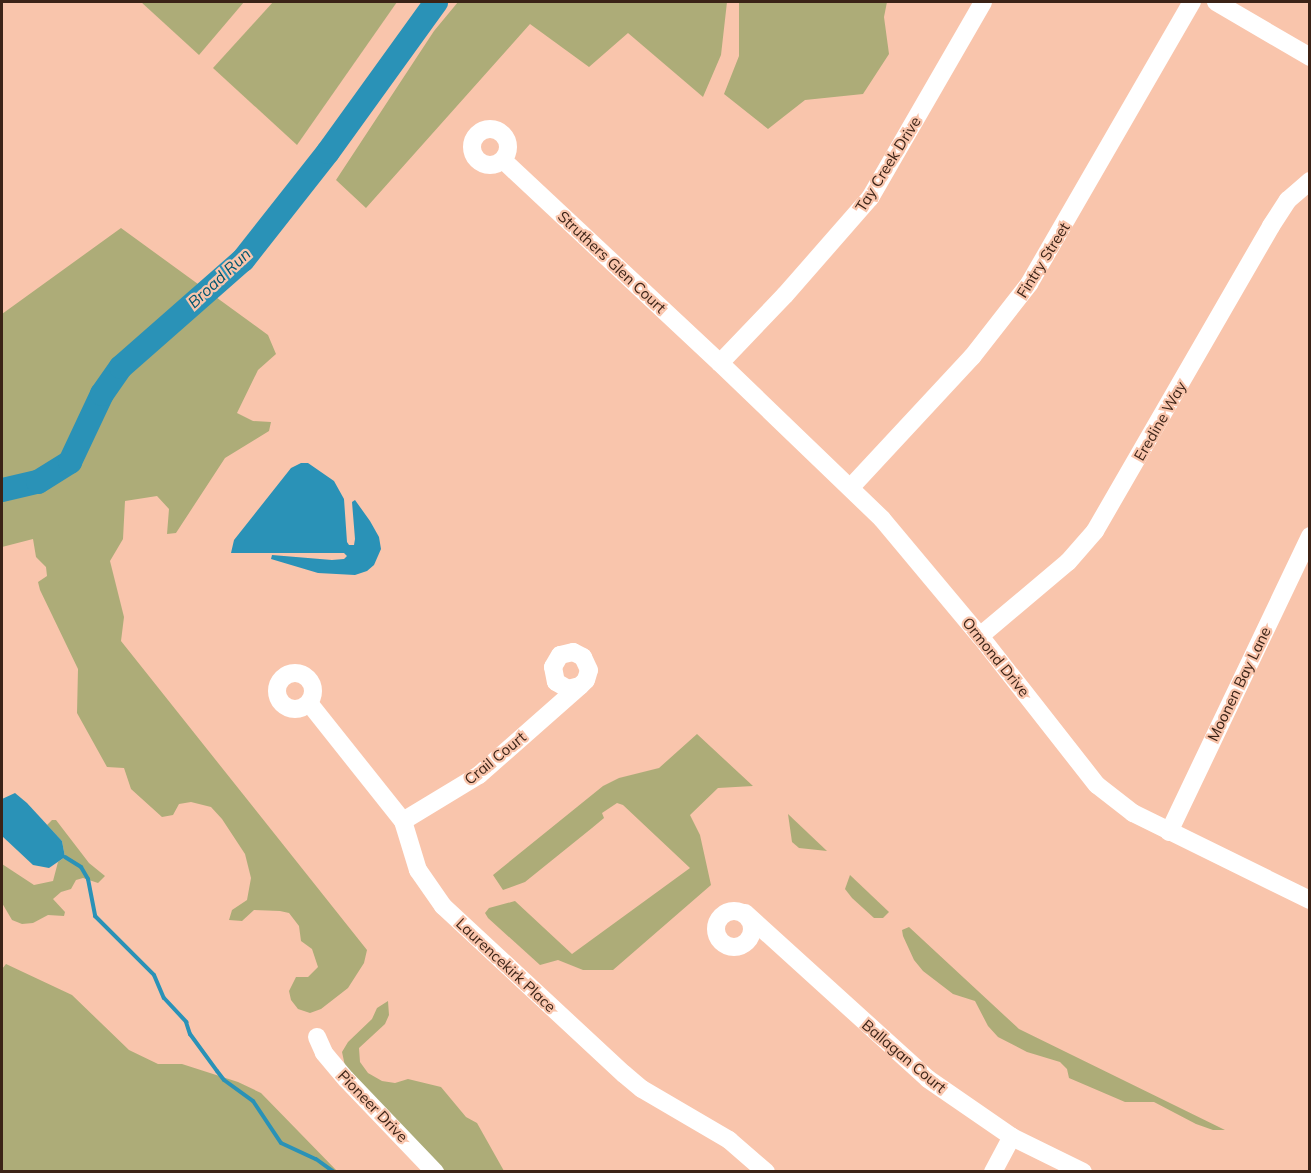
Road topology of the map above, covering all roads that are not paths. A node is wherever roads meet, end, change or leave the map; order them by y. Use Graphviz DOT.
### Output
graph roads {
  1 [pos="983,2"];
  2 [pos="1192,2"];
  3 [pos="1216,2"];
  4 [pos="1310,57"];
  5 [pos="503,160"];
  6 [pos="1310,181"];
  7 [pos="720,363"];
  8 [pos="851,487"];
  9 [pos="1310,536"];
  10 [pos="980,636"];
  11 [pos="580,686"];
  12 [pos="309,703"];
  13 [pos="404,820"];
  14 [pos="1169,832"];
  15 [pos="1310,900"];
  16 [pos="745,913"];
  17 [pos="317,1037"];
  18 [pos="1012,1137"];
  19 [pos="435,1172"];
  20 [pos="766,1172"];
  21 [pos="993,1172"];
  22 [pos="1083,1172"];
  1 -- 7 [label="street, Tay Creek Drive"];
  2 -- 8 [label="street, Fintry Street"];
  3 -- 4 [label="street"];
  5 -- 7 [label="street, Struthers Glen Court"];
  6 -- 10 [label="street, Eredine Way"];
  7 -- 8 [label="street, Ormond Drive"];
  8 -- 10 [label="street, Ormond Drive"];
  9 -- 14 [label="street, Moonen Bay Lane"];
  10 -- 14 [label="street, Ormond Drive"];
  11 -- 13 [label="street, Crail Court"];
  12 -- 13 [label="street, Laurencekirk Place"];
  13 -- 20 [label="street, Laurencekirk Place"];
  14 -- 15 [label="street, Ormond Drive"];
  16 -- 18 [label="street, Ballagan Court"];
  17 -- 19 [label="street, Pioneer Drive"];
  18 -- 21 [label="street"];
  18 -- 22 [label="street, Ballagan Court"];
}
